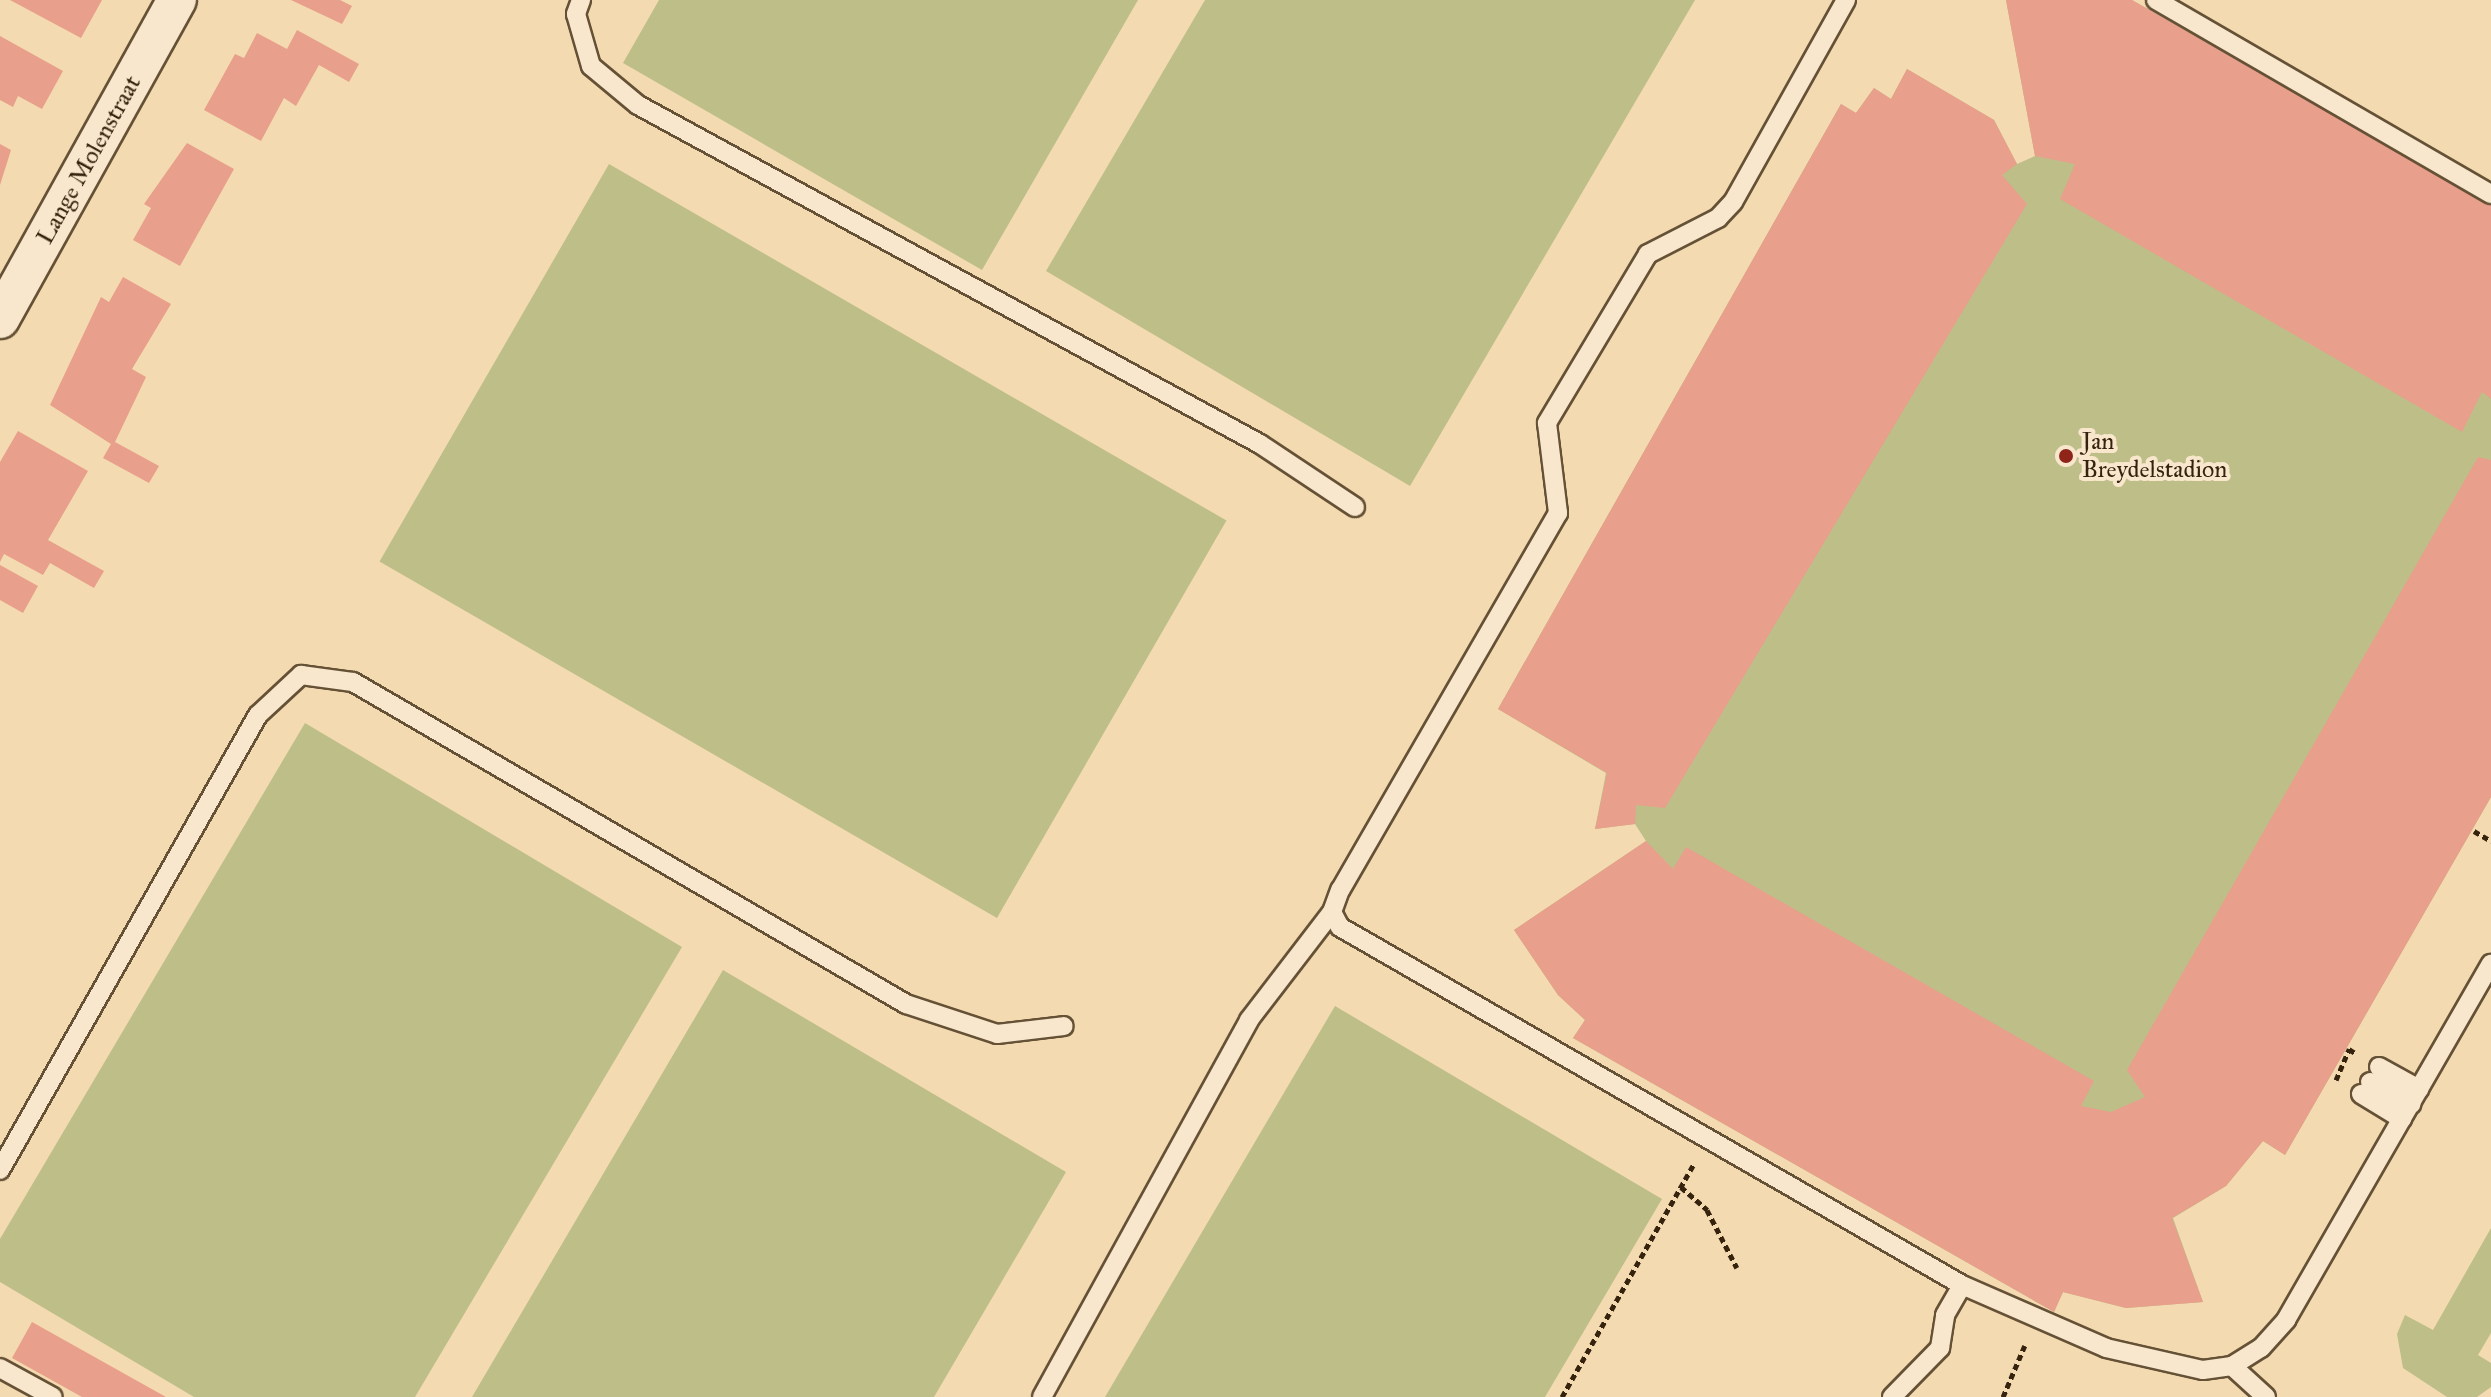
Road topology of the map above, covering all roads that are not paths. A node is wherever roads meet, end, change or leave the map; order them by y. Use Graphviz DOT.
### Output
graph roads {
  1 [pos="177,0"];
  2 [pos="581,0"];
  3 [pos="1846,0"];
  4 [pos="2156,0"];
  5 [pos="2491,194"];
  6 [pos="0,319"];
  7 [pos="1355,507"];
  8 [pos="1332,912"];
  9 [pos="2491,964"];
  10 [pos="1064,1026"];
  11 [pos="2411,1104"];
  12 [pos="0,1170"];
  13 [pos="1962,1285"];
  14 [pos="2232,1366"];
  15 [pos="0,1368"];
  16 [pos="53,1397"];
  17 [pos="1042,1397"];
  18 [pos="1892,1397"];
  19 [pos="2266,1397"];
  1 -- 6 [label="street, Lange Molenstraat"];
  2 -- 7 [label="lane"];
  3 -- 8 [label="lane"];
  4 -- 5 [label="lane"];
  8 -- 13 [label="lane"];
  8 -- 17 [label="lane"];
  9 -- 11 [label="lane"];
  10 -- 12 [label="lane"];
  11 -- 11 [label="lane"];
  11 -- 14 [label="lane"];
  13 -- 14 [label="lane"];
  13 -- 18 [label="lane"];
  14 -- 19 [label="lane"];
  15 -- 16 [label="lane"];
}
